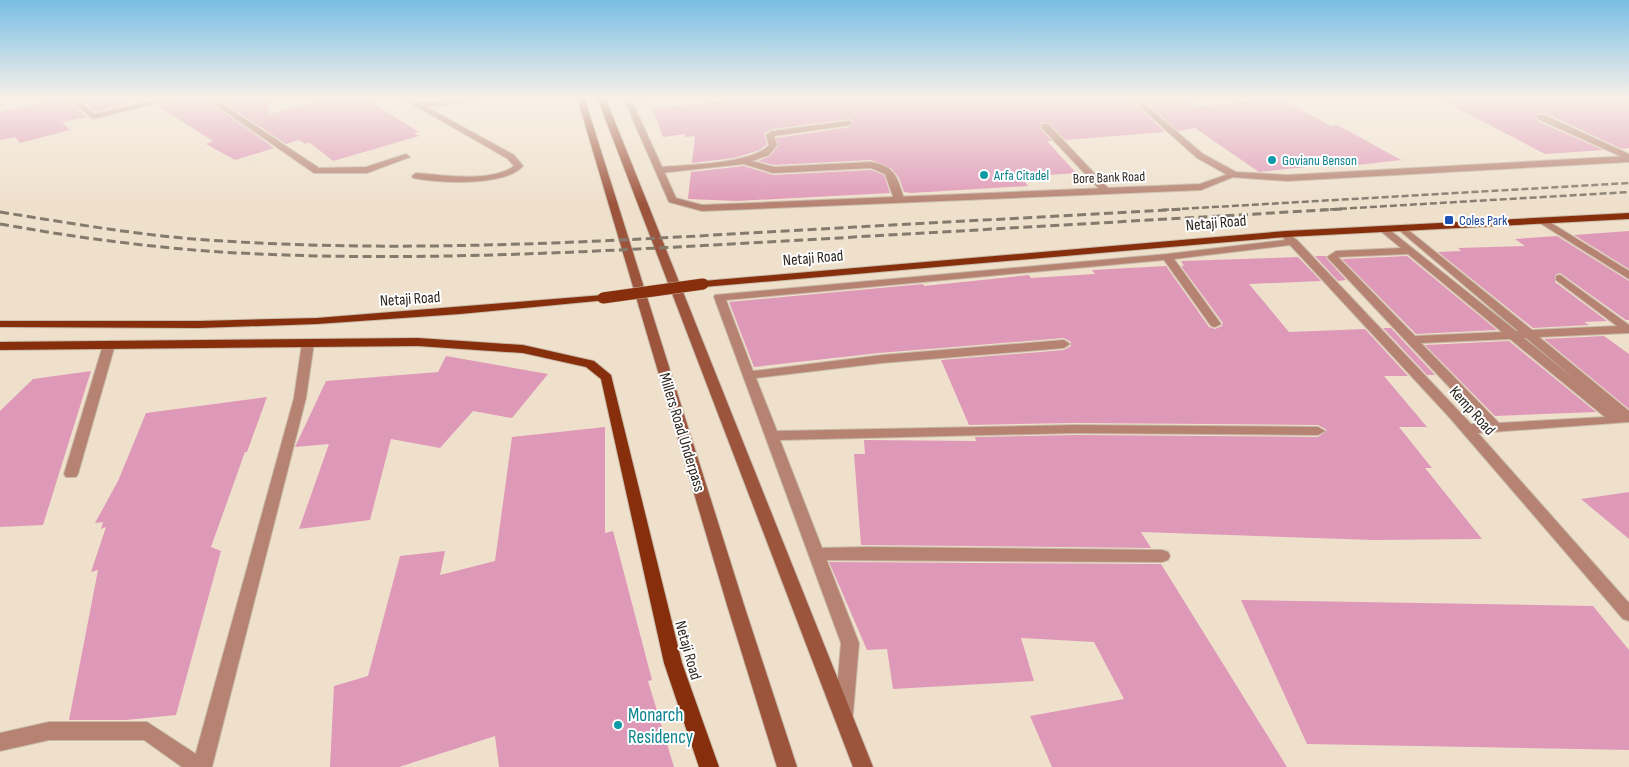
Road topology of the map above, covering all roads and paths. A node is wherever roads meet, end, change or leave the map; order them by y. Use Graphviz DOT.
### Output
graph roads {
  1 [pos="261,133"];
  2 [pos="467,133"];
  3 [pos="591,133"];
  4 [pos="615,133"];
  5 [pos="643,133"];
  6 [pos="777,133"];
  7 [pos="1051,133"];
  8 [pos="1173,133"];
  9 [pos="1576,133"];
  10 [pos="406,157"];
  11 [pos="1629,158"];
  12 [pos="744,161"];
  13 [pos="660,170"];
  14 [pos="1234,175"];
  15 [pos="416,176"];
  16 [pos="1106,191"];
  17 [pos="899,199"];
  18 [pos="1629,216"];
  19 [pos="1543,221"];
  20 [pos="1402,228"];
  21 [pos="1383,229"];
  22 [pos="1289,238"];
  23 [pos="1410,250"];
  24 [pos="1167,257"];
  25 [pos="1629,276"];
  26 [pos="1560,278"];
  27 [pos="0,324"];
  28 [pos="1215,324"];
  29 [pos="1629,329"];
  30 [pos="1529,334"];
  31 [pos="1513,335"];
  32 [pos="1412,340"];
  33 [pos="308,343"];
  34 [pos="1064,344"];
  35 [pos="109,345"];
  36 [pos="0,346"];
  37 [pos="748,375"];
  38 [pos="1625,419"];
  39 [pos="1495,427"];
  40 [pos="1468,429"];
  41 [pos="1318,431"];
  42 [pos="772,436"];
  43 [pos="71,474"];
  44 [pos="817,554"];
  45 [pos="1162,556"];
  46 [pos="1629,614"];
  47 [pos="843,721"];
  48 [pos="0,742"];
  49 [pos="198,767"];
  50 [pos="202,767"];
  51 [pos="709,767"];
  52 [pos="787,767"];
  53 [pos="862,767"];
  1 -- 10 [label="street"];
  2 -- 15 [label="street"];
  3 -- 52 [label="main road, Millers Road Underpass"];
  4 -- 47 [label="main road"];
  5 -- 13 [label="street, Bore Bank Road"];
  6 -- 12 [label="street"];
  7 -- 16 [label="street"];
  8 -- 14 [label="street"];
  9 -- 11 [label="street"];
  11 -- 14 [label="street, Bore Bank Road"];
  12 -- 13 [label="street"];
  12 -- 17 [label="street"];
  13 -- 17 [label="street, Bore Bank Road"];
  14 -- 16 [label="street, Bore Bank Road"];
  16 -- 17 [label="street, Bore Bank Road"];
  18 -- 19 [label="main road, Netaji Road"];
  19 -- 20 [label="main road, Netaji Road"];
  19 -- 25 [label="street"];
  20 -- 21 [label="main road, Netaji Road"];
  20 -- 30 [label="street"];
  21 -- 22 [label="main road, Netaji Road"];
  21 -- 23 [label="street"];
  22 -- 24 [label="street"];
  22 -- 27 [label="main road, Netaji Road, bridge"];
  22 -- 40 [label="street, Kemp Road"];
  23 -- 31 [label="street"];
  23 -- 32 [label="street"];
  24 -- 28 [label="street"];
  24 -- 37 [label="street"];
  26 -- 29 [label="street"];
  29 -- 30 [label="street"];
  30 -- 31 [label="street"];
  30 -- 38 [label="street"];
  31 -- 32 [label="street"];
  31 -- 38 [label="street"];
  32 -- 39 [label="street"];
  33 -- 35 [label="main road, Netaji Road"];
  33 -- 50 [label="street"];
  33 -- 51 [label="main road, Netaji Road"];
  34 -- 37 [label="street"];
  35 -- 36 [label="main road, Netaji Road"];
  35 -- 43 [label="street"];
  37 -- 42 [label="street"];
  38 -- 39 [label="street"];
  39 -- 40 [label="street"];
  40 -- 46 [label="street, Kemp Road"];
  41 -- 42 [label="street"];
  42 -- 44 [label="street"];
  44 -- 45 [label="street"];
  44 -- 47 [label="street"];
  47 -- 53 [label="main road"];
  48 -- 49 [label="street"];
}
